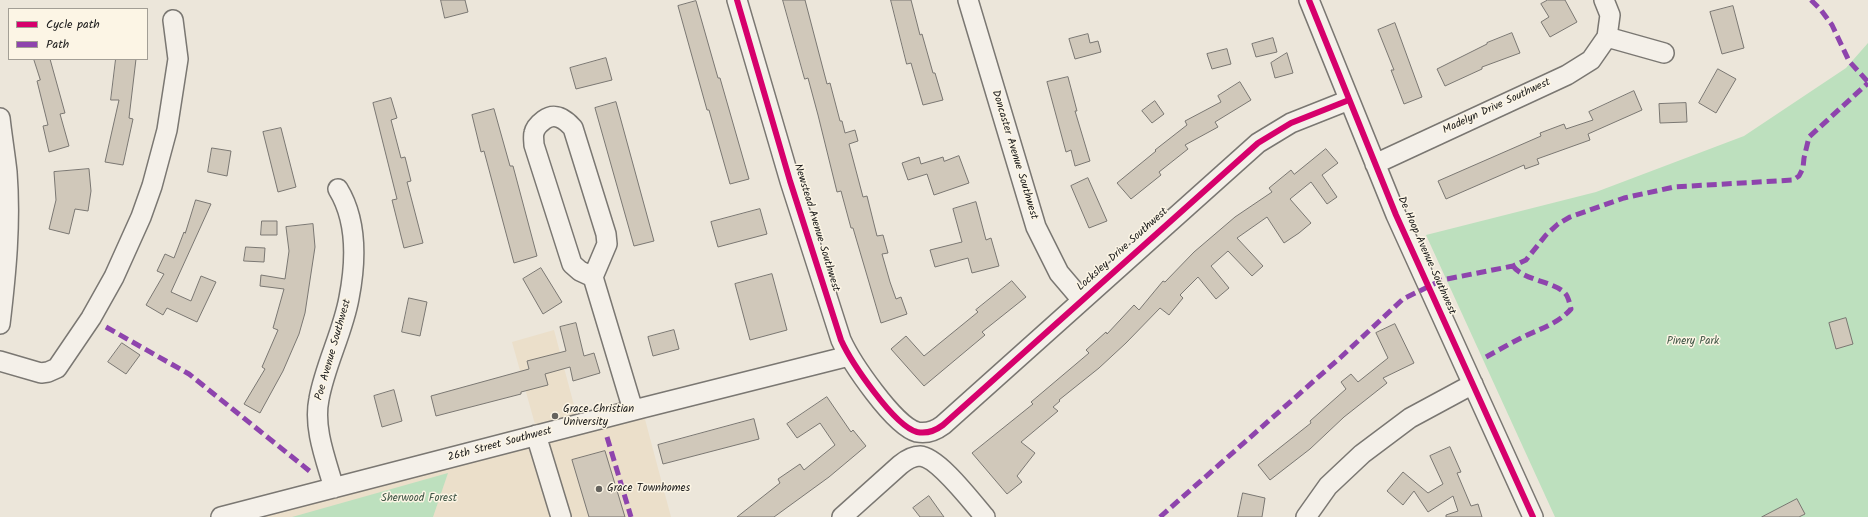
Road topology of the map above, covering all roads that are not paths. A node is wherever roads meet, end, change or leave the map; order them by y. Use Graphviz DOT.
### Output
graph roads {
  1 [pos="737,0"];
  2 [pos="968,0"];
  3 [pos="1308,0"];
  4 [pos="1604,0"];
  5 [pos="173,20"];
  6 [pos="1608,37"];
  7 [pos="1664,53"];
  8 [pos="1349,100"];
  9 [pos="0,118"];
  10 [pos="1375,164"];
  11 [pos="338,189"];
  12 [pos="593,277"];
  13 [pos="1082,300"];
  14 [pos="0,324"];
  15 [pos="849,356"];
  16 [pos="0,361"];
  17 [pos="1473,384"];
  18 [pos="633,410"];
  19 [pos="923,433"];
  20 [pos="536,435"];
  21 [pos="334,488"];
  22 [pos="221,517"];
  23 [pos="560,517"];
  24 [pos="842,517"];
  25 [pos="985,517"];
  26 [pos="1306,517"];
  27 [pos="1533,517"];
  1 -- 15 [label="street, Newstead Avenue Southwest"];
  2 -- 13 [label="street, Doncaster Avenue Southwest"];
  3 -- 8 [label="street, De Hoop Avenue Southwest"];
  4 -- 6 [label="street"];
  5 -- 16 [label="street"];
  6 -- 7 [label="street"];
  6 -- 10 [label="street, Madelyn Drive Southwest"];
  8 -- 10 [label="street, De Hoop Avenue Southwest"];
  8 -- 13 [label="street, Locksley Drive Southwest"];
  9 -- 14 [label="street"];
  10 -- 17 [label="street, De Hoop Avenue Southwest"];
  11 -- 21 [label="street, Poe Avenue Southwest"];
  12 -- 12 [label="street"];
  12 -- 18 [label="street"];
  13 -- 19 [label="street, Locksley Drive Southwest"];
  15 -- 18 [label="street, 26th Street Southwest"];
  15 -- 19 [label="street, Newstead Avenue Southwest"];
  17 -- 26 [label="street"];
  17 -- 27 [label="street, De Hoop Avenue Southwest"];
  18 -- 20 [label="street, 26th Street Southwest"];
  20 -- 21 [label="street, 26th Street Southwest"];
  20 -- 23 [label="street"];
  21 -- 22 [label="street, 26th Street Southwest"];
  24 -- 25 [label="street"];
}
